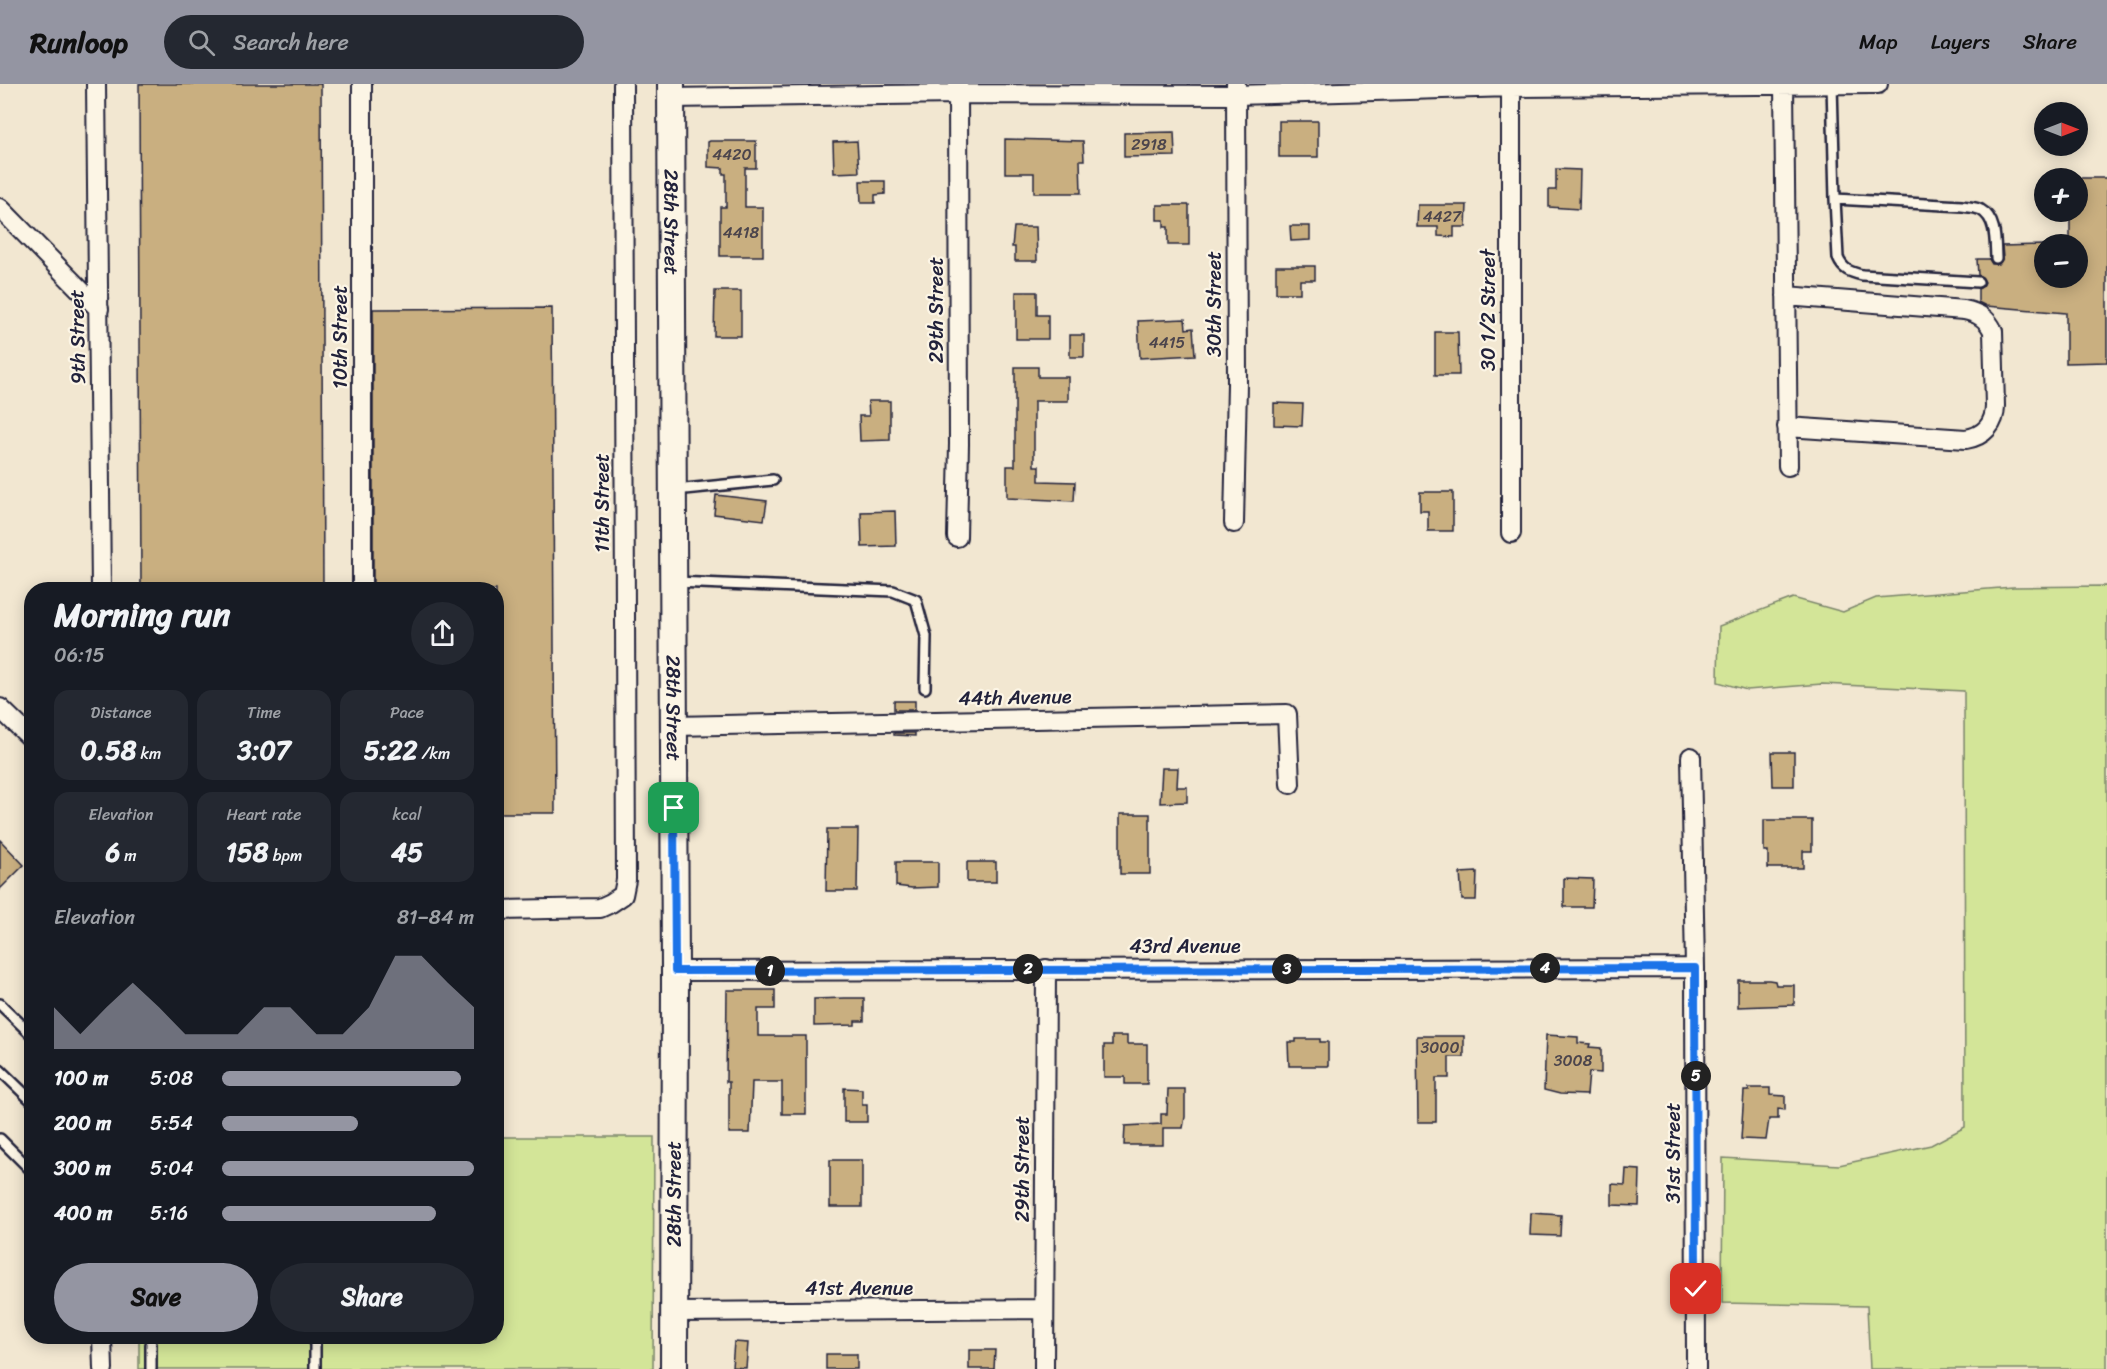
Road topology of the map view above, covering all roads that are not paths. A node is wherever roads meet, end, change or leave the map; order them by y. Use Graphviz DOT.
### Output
graph roads {
  1 [pos="96,84"];
  2 [pos="362,84"];
  3 [pos="623,84"];
  4 [pos="1832,84"];
  5 [pos="1878,84"];
  6 [pos="1784,85"];
  7 [pos="1511,87"];
  8 [pos="958,89"];
  9 [pos="1236,90"];
  10 [pos="671,91"];
  11 [pos="1835,199"];
  12 [pos="0,208"];
  13 [pos="1996,258"];
  14 [pos="1978,282"];
  15 [pos="1786,296"];
  16 [pos="99,309"];
  17 [pos="1787,427"];
  18 [pos="1788,466"];
  19 [pos="773,480"];
  20 [pos="673,490"];
  21 [pos="1234,523"];
  22 [pos="1511,533"];
  23 [pos="957,537"];
  24 [pos="101,582"];
  25 [pos="362,582"];
  26 [pos="673,582"];
  27 [pos="925,688"];
  28 [pos="0,708"];
  29 [pos="674,726"];
  30 [pos="24,731"];
  31 [pos="1690,757"];
  32 [pos="1290,784"];
  33 [pos="504,910"];
  34 [pos="1695,968"];
  35 [pos="1046,969"];
  36 [pos="675,971"];
  37 [pos="0,1004"];
  38 [pos="24,1027"];
  39 [pos="0,1070"];
  40 [pos="24,1093"];
  41 [pos="0,1139"];
  42 [pos="24,1163"];
  43 [pos="1043,1309"];
  44 [pos="674,1312"];
  45 [pos="102,1344"];
  46 [pos="151,1344"];
  47 [pos="315,1344"];
  48 [pos="103,1369"];
  49 [pos="151,1369"];
  50 [pos="315,1369"];
  51 [pos="674,1369"];
  52 [pos="1044,1369"];
  53 [pos="1696,1369"];
  1 -- 16 [label="street, 9th Street"];
  2 -- 25 [label="street, 10th Street"];
  3 -- 33 [label="street, 11th Street"];
  4 -- 5 [label="street"];
  4 -- 6 [label="street"];
  4 -- 11 [label="lane"];
  6 -- 7 [label="street"];
  6 -- 15 [label="street"];
  7 -- 9 [label="street"];
  7 -- 22 [label="street, 30 1/2 Street"];
  8 -- 9 [label="street"];
  8 -- 10 [label="street"];
  8 -- 23 [label="street, 29th Street"];
  9 -- 21 [label="street, 30th Street"];
  10 -- 20 [label="main road, 28th Street"];
  11 -- 13 [label="lane"];
  11 -- 14 [label="lane"];
  12 -- 16 [label="street"];
  15 -- 17 [label="street"];
  15 -- 17 [label="street"];
  16 -- 24 [label="street, 9th Street"];
  17 -- 18 [label="street"];
  19 -- 20 [label="lane"];
  20 -- 26 [label="main road, 28th Street"];
  26 -- 27 [label="lane"];
  26 -- 29 [label="main road, 28th Street"];
  28 -- 30 [label="street"];
  29 -- 32 [label="street, 44th Avenue"];
  29 -- 36 [label="main road, 28th Street"];
  31 -- 34 [label="street, 31st Street"];
  34 -- 35 [label="street, 43rd Avenue"];
  34 -- 53 [label="street, 31st Street"];
  35 -- 36 [label="street, 43rd Avenue"];
  35 -- 43 [label="street, 29th Street"];
  36 -- 44 [label="main road, 28th Street"];
  37 -- 38 [label="lane"];
  39 -- 40 [label="lane"];
  41 -- 42 [label="lane"];
  43 -- 44 [label="street, 41st Avenue"];
  43 -- 52 [label="street, 29th Street"];
  44 -- 51 [label="main road, 28th Street"];
  45 -- 48 [label="street"];
  46 -- 49 [label="lane"];
  47 -- 50 [label="lane"];
}
